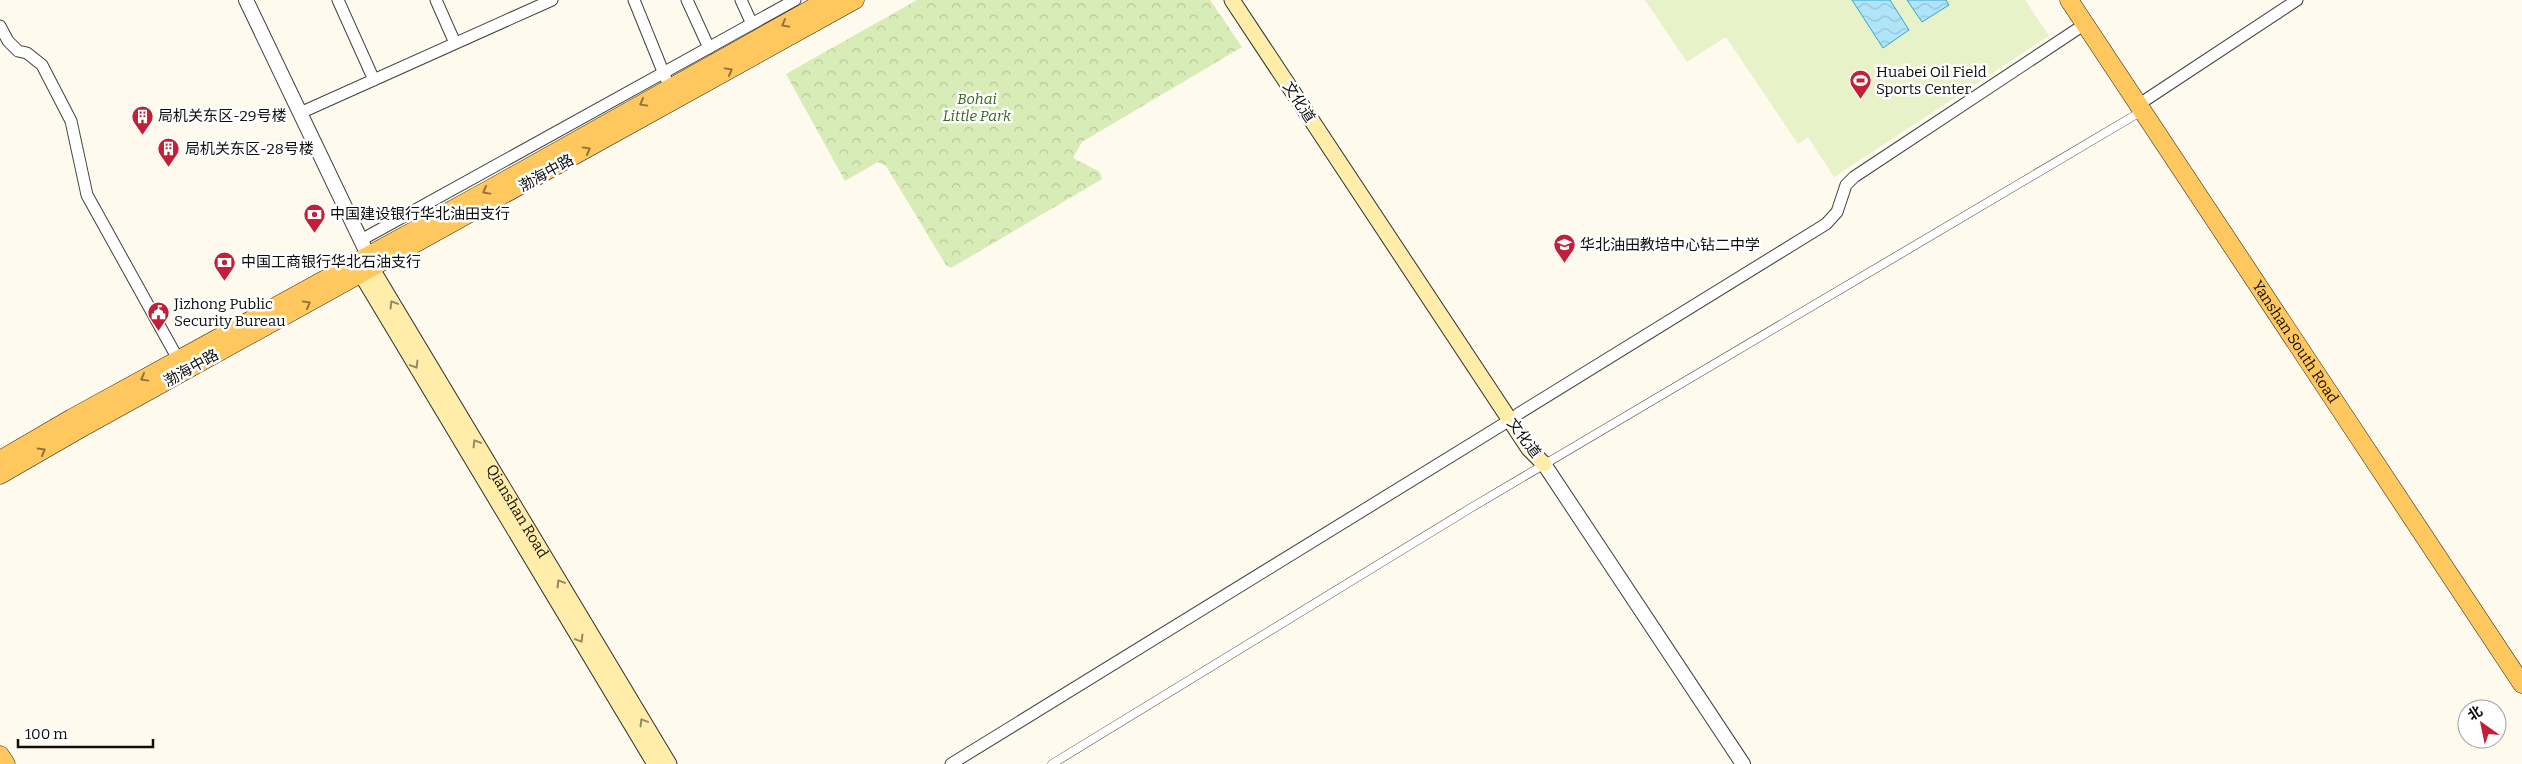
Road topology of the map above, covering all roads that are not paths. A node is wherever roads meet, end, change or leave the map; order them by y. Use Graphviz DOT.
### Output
graph roads {
  1 [pos="246,0"];
  2 [pos="338,0"];
  3 [pos="436,0"];
  4 [pos="552,0"];
  5 [pos="634,0"];
  6 [pos="687,0"];
  7 [pos="742,0"];
  8 [pos="827,0"];
  9 [pos="855,0"];
  10 [pos="1232,0"];
  11 [pos="1244,0"];
  12 [pos="2069,0"];
  13 [pos="2081,0"];
  14 [pos="2297,0"];
  15 [pos="791,1"];
  16 [pos="535,3"];
  17 [pos="752,24"];
  18 [pos="2085,24"];
  19 [pos="0,26"];
  20 [pos="455,43"];
  21 [pos="709,48"];
  22 [pos="374,80"];
  23 [pos="667,81"];
  24 [pos="2144,105"];
  25 [pos="300,113"];
  26 [pos="364,260"];
  27 [pos="178,359"];
  28 [pos="1514,417"];
  29 [pos="0,460"];
  30 [pos="1544,464"];
  31 [pos="0,475"];
  32 [pos="2522,666"];
  33 [pos="2522,684"];
  34 [pos="0,755"];
  35 [pos="6,764"];
  36 [pos="655,764"];
  37 [pos="668,764"];
  38 [pos="951,764"];
  39 [pos="1052,764"];
  40 [pos="1744,764"];
  1 -- 25 [label="street"];
  2 -- 22 [label="street"];
  3 -- 20 [label="street"];
  4 -- 16 [label="street"];
  5 -- 23 [label="street"];
  6 -- 21 [label="street"];
  7 -- 17 [label="street"];
  8 -- 23 [label="main road, 渤海中路, one-way"];
  26 -- 9 [label="main road, 渤海中路, one-way"];
  10 -- 28 [label="main road, 文化道"];
  11 -- 28 [label="main road, 文化道"];
  12 -- 18 [label="main road, Yanshan South Road"];
  13 -- 24 [label="main road, Yanshan South Road"];
  14 -- 24 [label="street"];
  15 -- 17 [label="street"];
  16 -- 20 [label="street"];
  17 -- 21 [label="street"];
  18 -- 24 [label="main road, Yanshan South Road"];
  18 -- 28 [label="street"];
  19 -- 27 [label="street"];
  20 -- 22 [label="street"];
  21 -- 23 [label="street"];
  22 -- 25 [label="street"];
  23 -- 26 [label="main road, 渤海中路, one-way"];
  24 -- 30 [label="street"];
  24 -- 32 [label="main road, Yanshan South Road"];
  24 -- 33 [label="main road, Yanshan South Road"];
  25 -- 26 [label="street"];
  26 -- 27 [label="main road, 渤海中路"];
  31 -- 26 [label="main road, 渤海中路, one-way"];
  26 -- 36 [label="main road, Qianshan Road, one-way"];
  37 -- 26 [label="main road, Qianshan Road, one-way"];
  27 -- 29 [label="main road, 渤海中路, one-way"];
  28 -- 30 [label="main road, 文化道"];
  28 -- 38 [label="street"];
  30 -- 39 [label="street"];
  30 -- 40 [label="street"];
  34 -- 35 [label="main road"];
}
